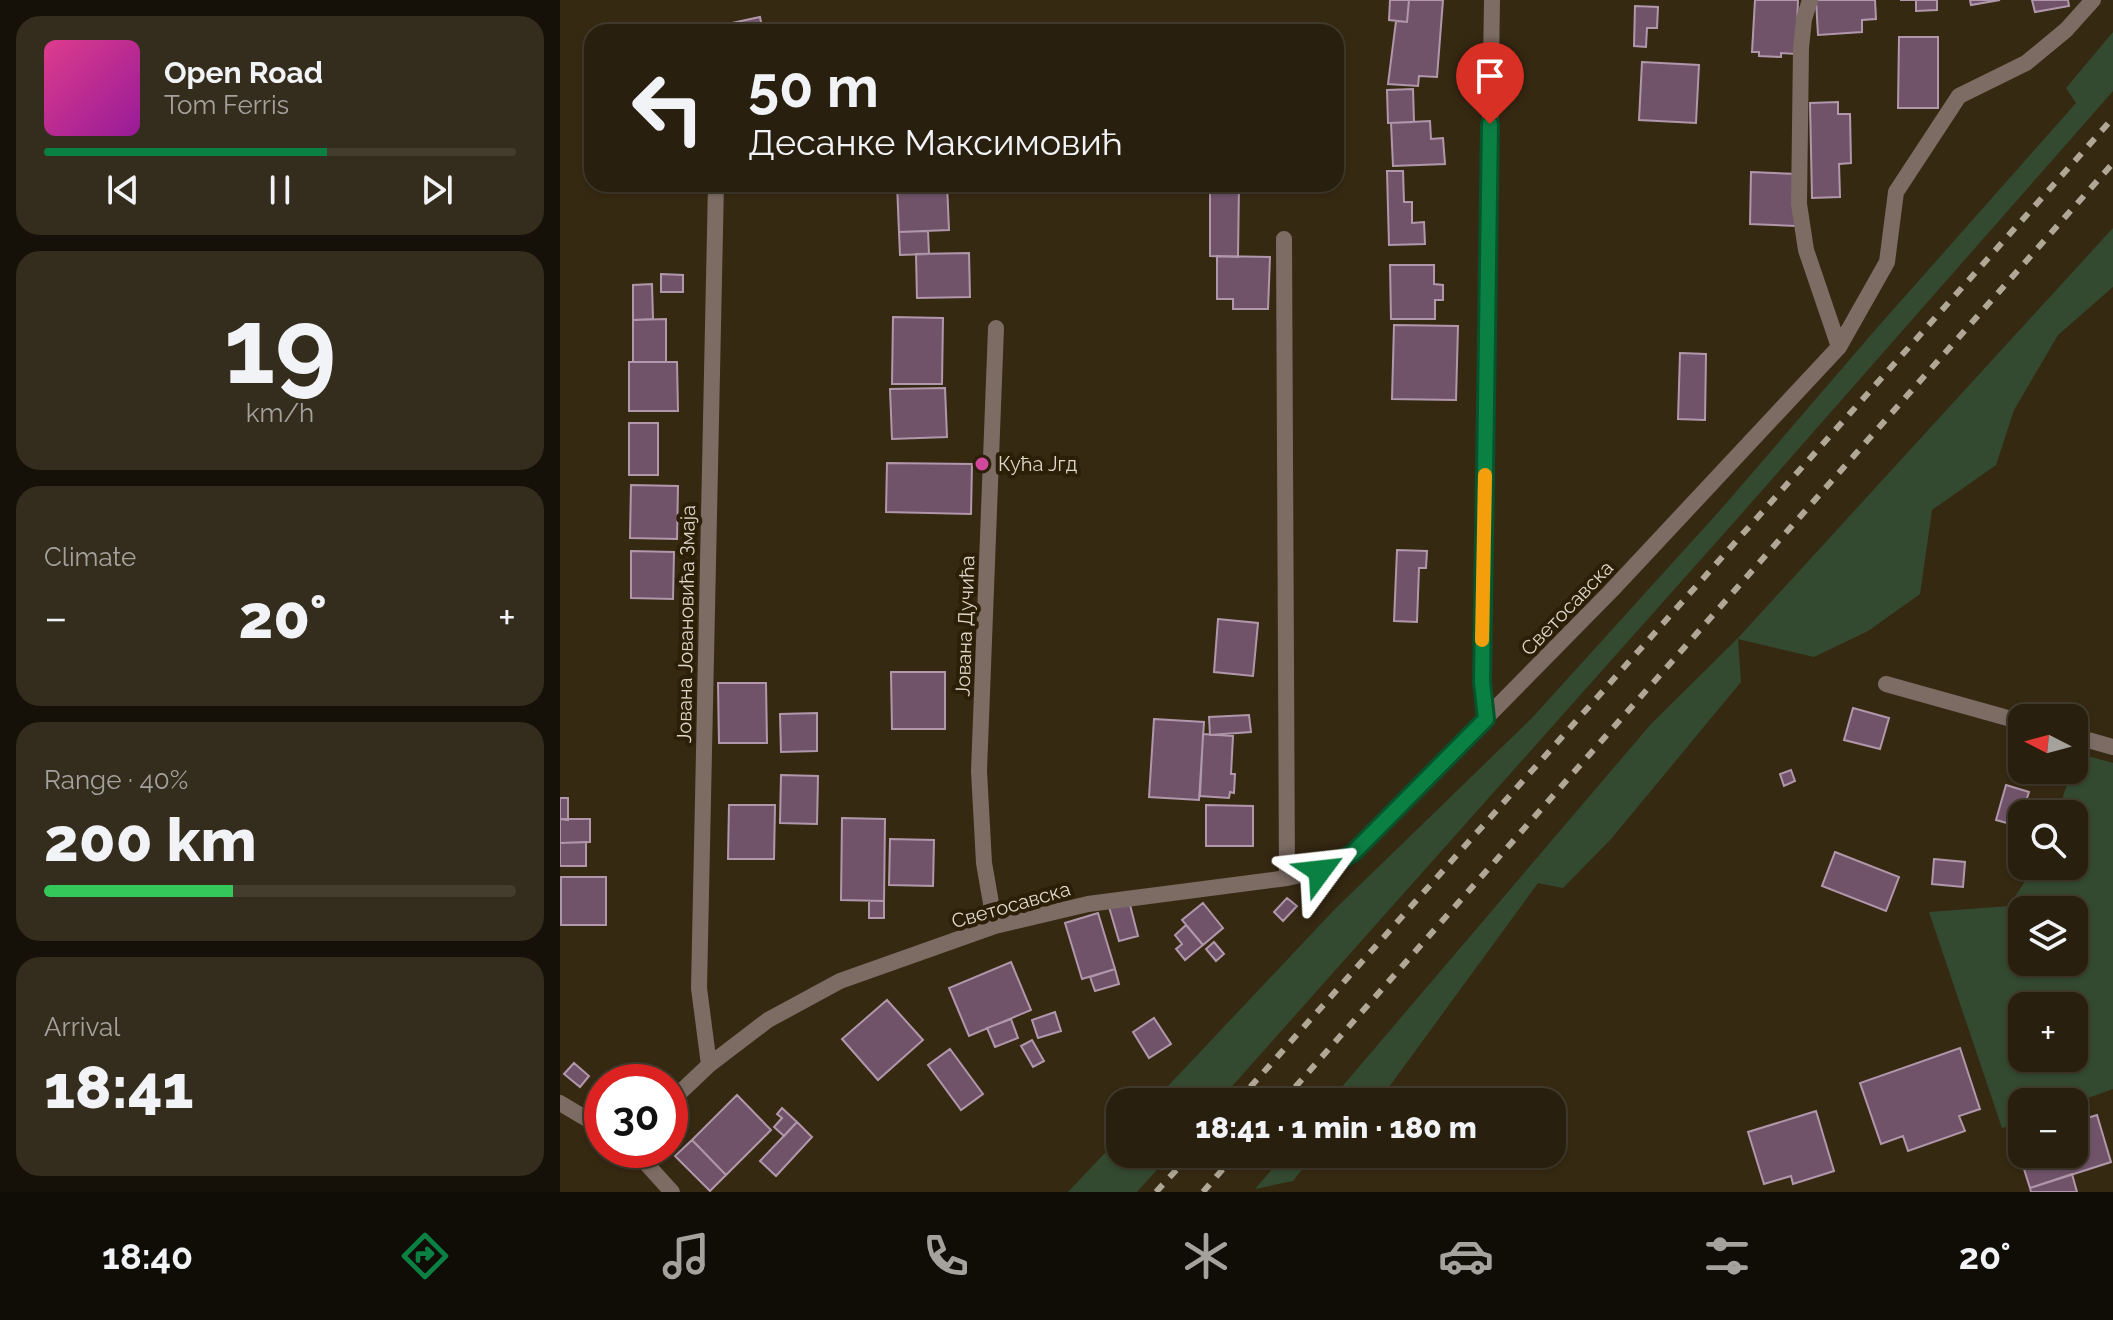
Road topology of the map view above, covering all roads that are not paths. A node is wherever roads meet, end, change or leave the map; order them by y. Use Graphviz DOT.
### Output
graph roads {
  1 [pos="1492,0"];
  2 [pos="1810,0"];
  3 [pos="2093,0"];
  4 [pos="716,192"];
  5 [pos="1284,239"];
  6 [pos="996,328"];
  7 [pos="1839,347"];
  8 [pos="1886,684"];
  9 [pos="2008,718"];
  10 [pos="1486,719"];
  11 [pos="2088,740"];
  12 [pos="2113,747"];
  13 [pos="1287,878"];
  14 [pos="995,926"];
  15 [pos="709,1065"];
  16 [pos="688,1085"];
  17 [pos="560,1103"];
  18 [pos="584,1117"];
  19 [pos="650,1168"];
  20 [pos="672,1192"];
  1 -- 10 [label="street"];
  2 -- 7 [label="street"];
  3 -- 7 [label="street, Светосавска"];
  4 -- 15 [label="street, Јована Јовановића Змаја"];
  5 -- 13 [label="street"];
  6 -- 14 [label="street, Јована Дучића"];
  7 -- 10 [label="street, Светосавска"];
  8 -- 9 [label="street"];
  10 -- 13 [label="street, Светосавска"];
  11 -- 12 [label="street"];
  13 -- 14 [label="street, Светосавска"];
  14 -- 15 [label="street, Светосавска"];
  15 -- 16 [label="street, Светосавска"];
  17 -- 18 [label="street"];
  19 -- 20 [label="street"];
}
